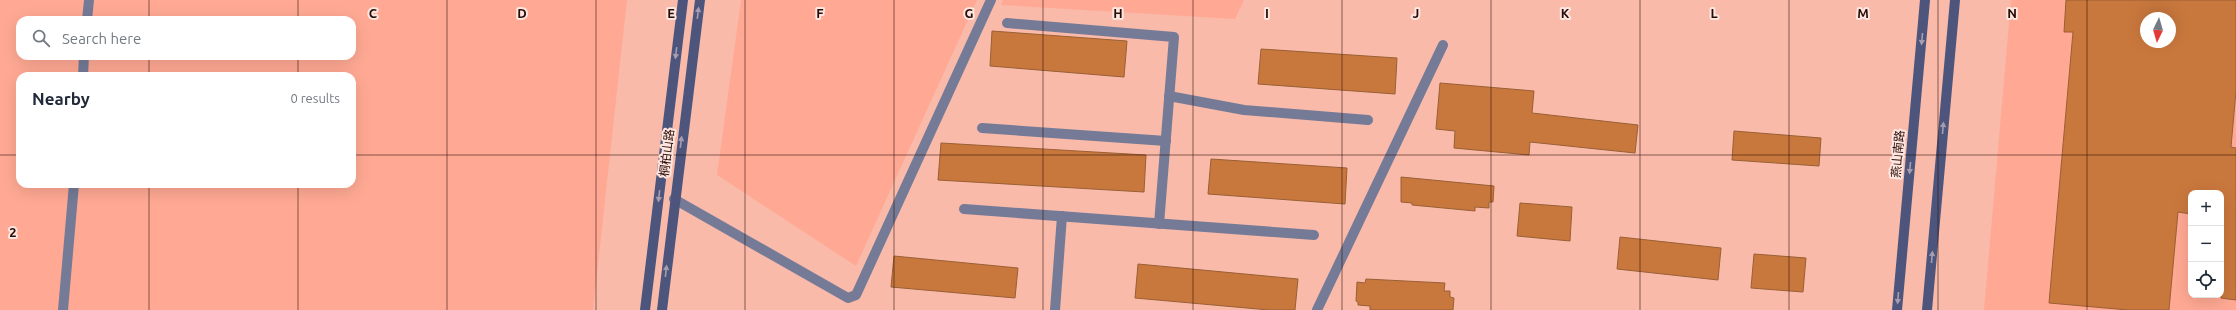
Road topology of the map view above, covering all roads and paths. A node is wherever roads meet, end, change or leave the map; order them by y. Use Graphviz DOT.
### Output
graph roads {
  1 [pos="89,0"];
  2 [pos="682,0"];
  3 [pos="700,0"];
  4 [pos="991,0"];
  5 [pos="1925,0"];
  6 [pos="1955,0"];
  7 [pos="87,16"];
  8 [pos="1007,23"];
  9 [pos="1443,45"];
  10 [pos="84,60"];
  11 [pos="82,72"];
  12 [pos="1169,96"];
  13 [pos="1368,120"];
  14 [pos="982,128"];
  15 [pos="1166,140"];
  16 [pos="74,188"];
  17 [pos="674,199"];
  18 [pos="964,209"];
  19 [pos="1062,216"];
  20 [pos="1159,224"];
  21 [pos="1314,235"];
  22 [pos="63,310"];
  23 [pos="645,310"];
  24 [pos="662,310"];
  25 [pos="1055,310"];
  26 [pos="1318,310"];
  27 [pos="1897,310"];
  28 [pos="1927,310"];
  1 -- 7 [label="street"];
  2 -- 23 [label="street, 桐柏山路, one-way"];
  17 -- 3 [label="street, 桐柏山路, one-way"];
  4 -- 17 [label="street"];
  5 -- 27 [label="street, 燕山南路, one-way"];
  28 -- 6 [label="street, one-way"];
  8 -- 12 [label="street"];
  9 -- 26 [label="street"];
  10 -- 11 [label="street"];
  12 -- 13 [label="street"];
  12 -- 15 [label="street"];
  14 -- 15 [label="street"];
  15 -- 20 [label="street"];
  16 -- 22 [label="street"];
  24 -- 17 [label="street, 桐柏山路, one-way"];
  18 -- 19 [label="street"];
  19 -- 20 [label="street"];
  19 -- 25 [label="street"];
  20 -- 21 [label="street"];
}
